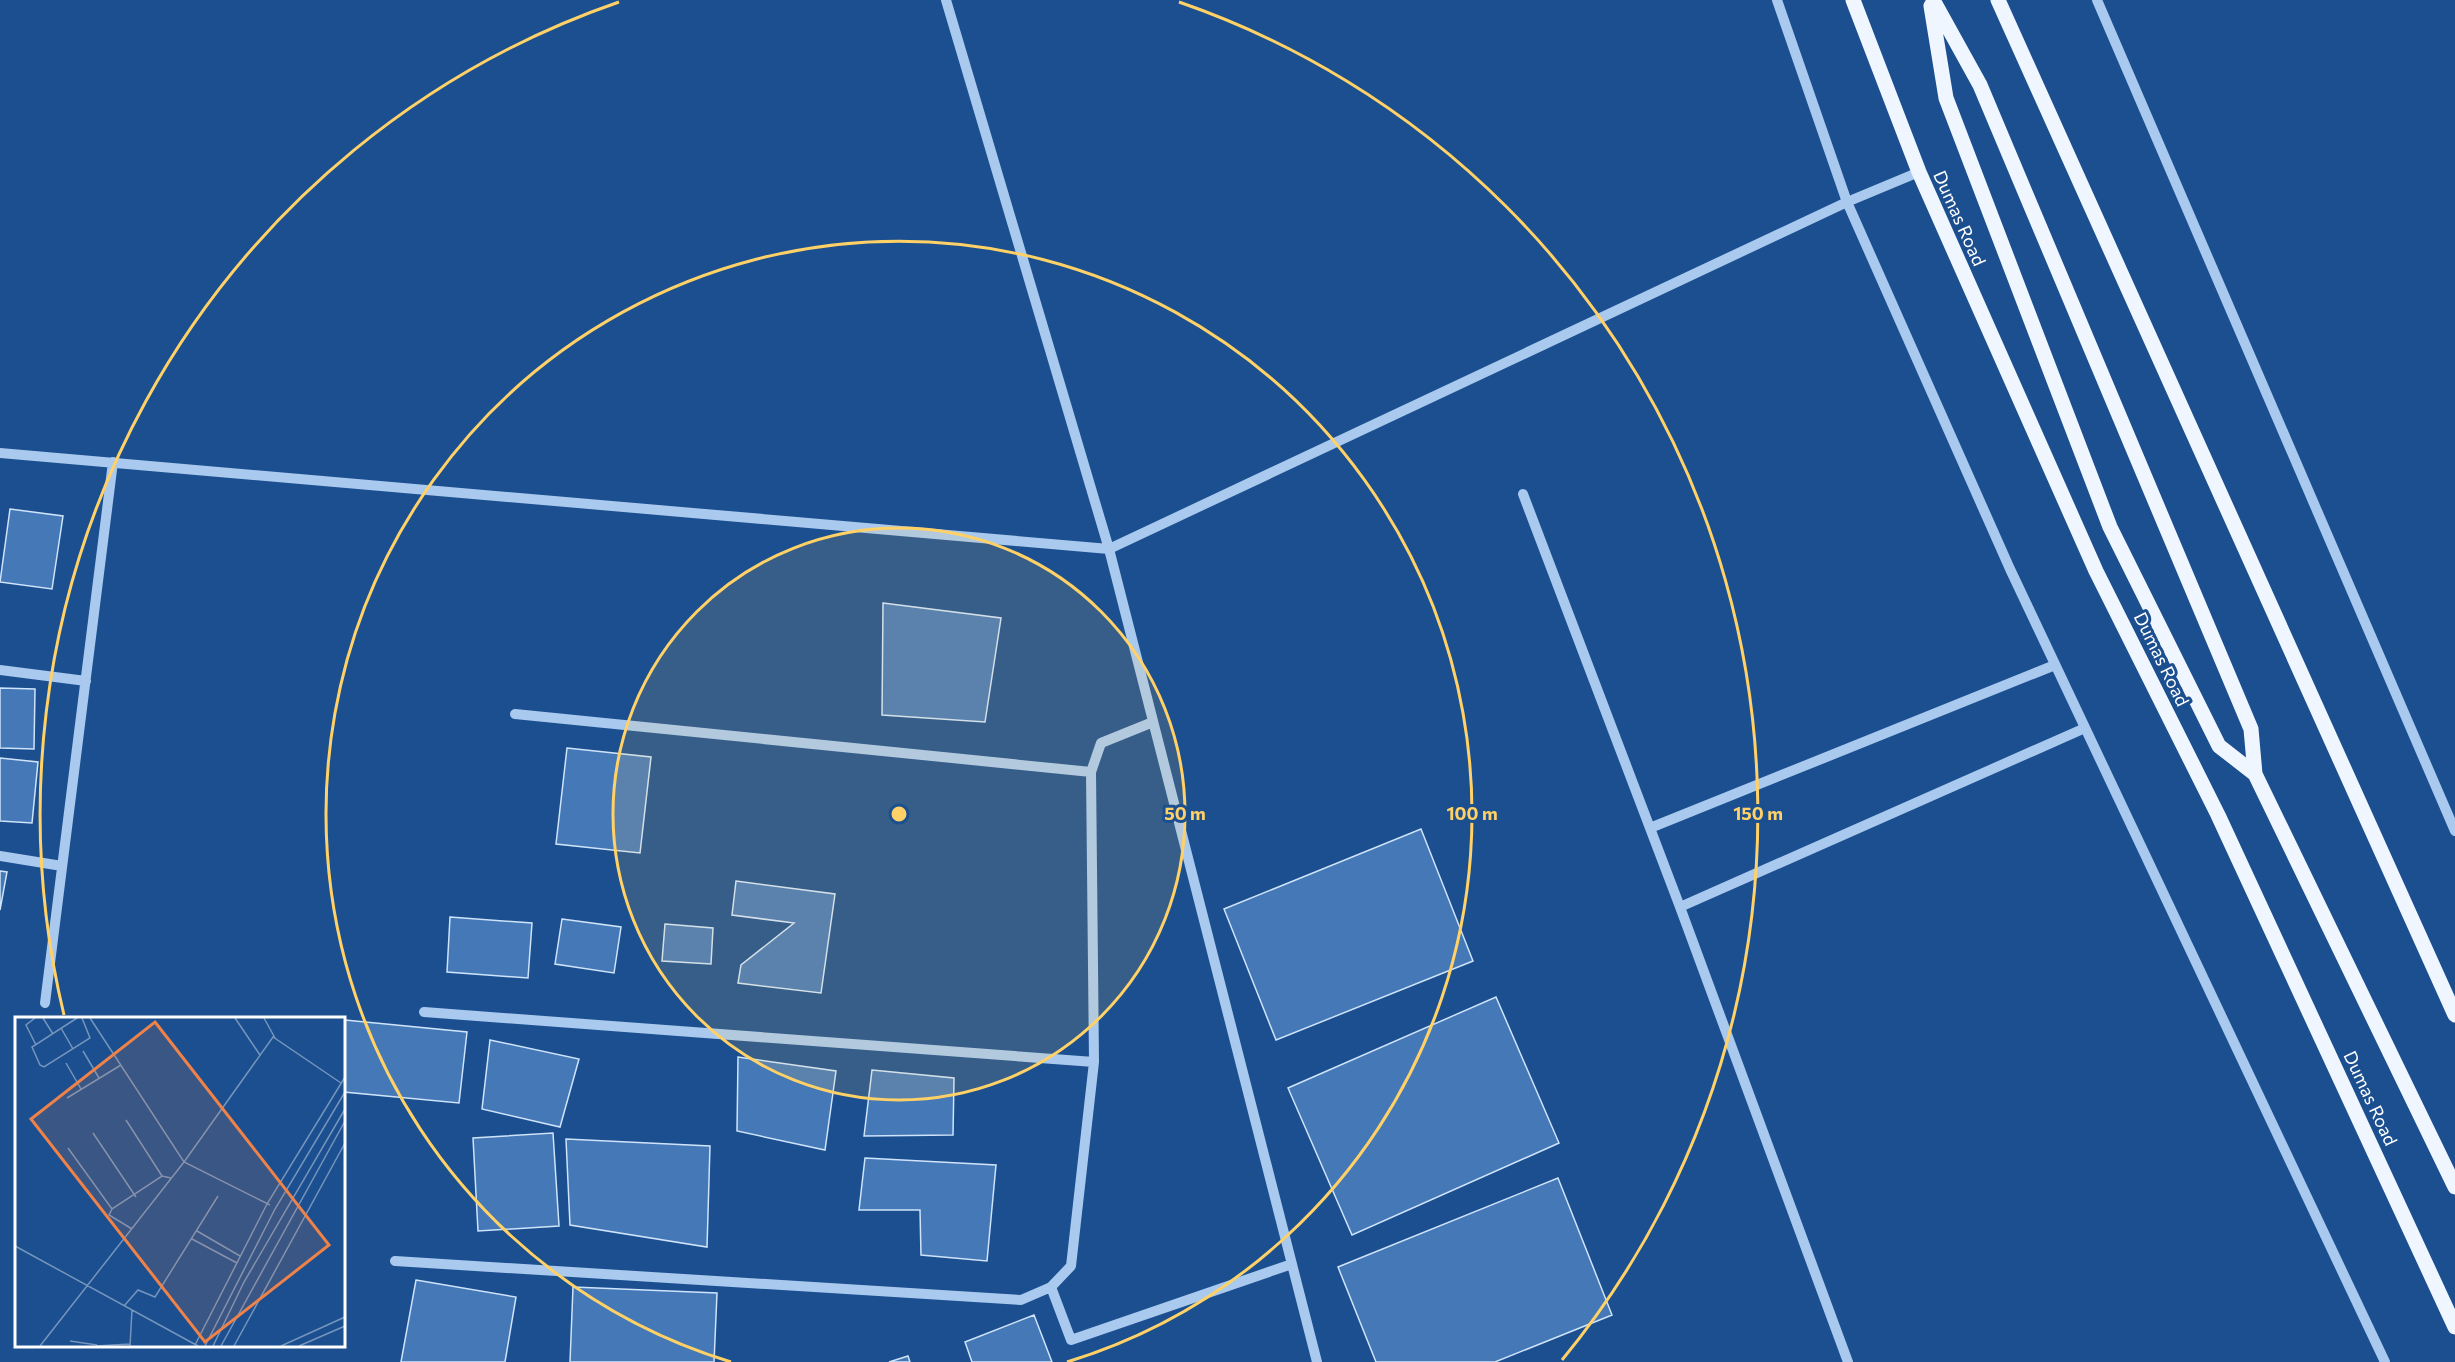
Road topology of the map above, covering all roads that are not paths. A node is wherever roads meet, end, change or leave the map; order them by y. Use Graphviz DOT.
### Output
graph roads {
  1 [pos="946,0"];
  2 [pos="1777,0"];
  3 [pos="1853,0"];
  4 [pos="1931,0"];
  5 [pos="1998,0"];
  6 [pos="2097,0"];
  7 [pos="1919,172"];
  8 [pos="1847,202"];
  9 [pos="0,453"];
  10 [pos="113,462"];
  11 [pos="1523,494"];
  12 [pos="1109,549"];
  13 [pos="2055,665"];
  14 [pos="0,670"];
  15 [pos="86,681"];
  16 [pos="515,714"];
  17 [pos="1153,722"];
  18 [pos="2085,728"];
  19 [pos="1091,772"];
  20 [pos="2255,774"];
  21 [pos="1650,828"];
  22 [pos="2455,831"];
  23 [pos="0,856"];
  24 [pos="62,866"];
  25 [pos="1680,908"];
  26 [pos="45,1003"];
  27 [pos="424,1012"];
  28 [pos="2455,1015"];
  29 [pos="1094,1062"];
  30 [pos="2455,1187"];
  31 [pos="395,1261"];
  32 [pos="1292,1264"];
  33 [pos="1051,1287"];
  34 [pos="2455,1327"];
  35 [pos="1317,1362"];
  36 [pos="1848,1362"];
  37 [pos="2385,1362"];
  1 -- 12 [label="street"];
  2 -- 8 [label="street"];
  3 -- 7 [label="main road, Dumas Road"];
  4 -- 20 [label="main road"];
  4 -- 20 [label="main road"];
  5 -- 28 [label="main road"];
  6 -- 22 [label="street"];
  7 -- 8 [label="street"];
  7 -- 34 [label="main road, Dumas Road"];
  8 -- 12 [label="street"];
  8 -- 13 [label="street"];
  9 -- 10 [label="street"];
  10 -- 12 [label="street"];
  10 -- 15 [label="street"];
  11 -- 21 [label="street"];
  12 -- 17 [label="street"];
  13 -- 18 [label="street"];
  13 -- 21 [label="street"];
  14 -- 15 [label="street"];
  15 -- 24 [label="street"];
  16 -- 19 [label="street"];
  17 -- 19 [label="street"];
  17 -- 32 [label="street"];
  18 -- 25 [label="street"];
  18 -- 37 [label="street"];
  19 -- 29 [label="street"];
  20 -- 30 [label="main road"];
  21 -- 25 [label="street"];
  23 -- 24 [label="street"];
  24 -- 26 [label="street"];
  25 -- 36 [label="street"];
  27 -- 29 [label="street"];
  29 -- 33 [label="street"];
  31 -- 33 [label="street"];
  32 -- 33 [label="street"];
  32 -- 35 [label="street"];
}
